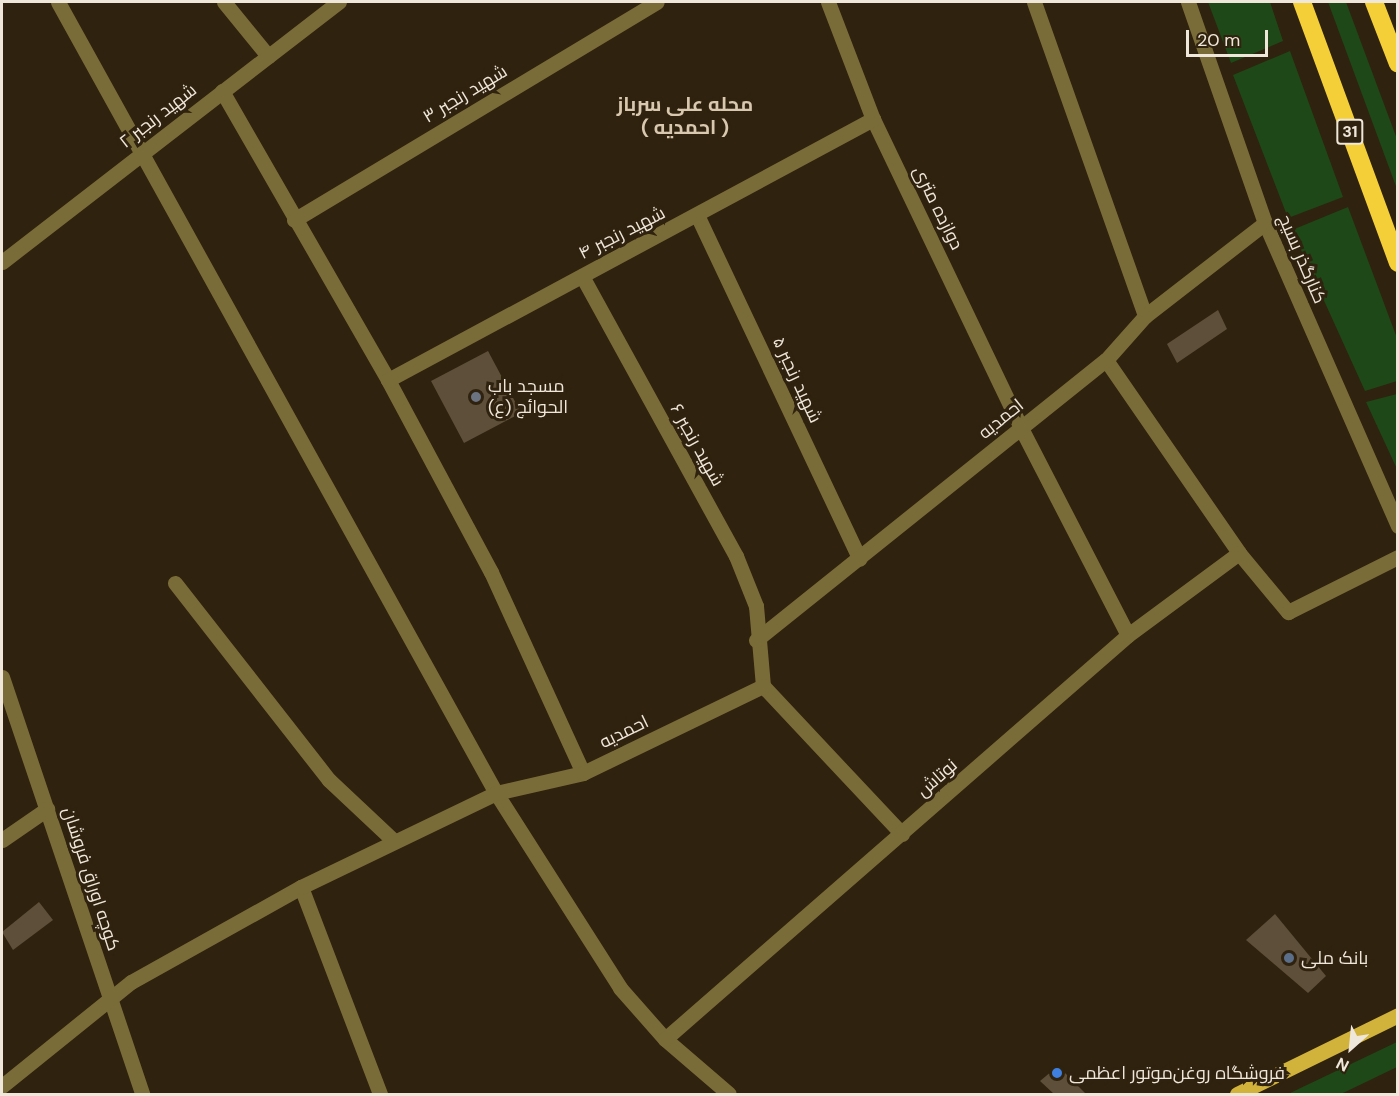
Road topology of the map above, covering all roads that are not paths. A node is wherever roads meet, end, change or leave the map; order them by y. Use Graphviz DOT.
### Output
graph roads {
  1 [pos="58,2"];
  2 [pos="224,2"];
  3 [pos="339,2"];
  4 [pos="657,2"];
  5 [pos="1034,2"];
  6 [pos="1188,2"];
  7 [pos="1302,2"];
  8 [pos="1374,2"];
  9 [pos="832,3"];
  10 [pos="268,56"];
  11 [pos="1398,64"];
  12 [pos="222,91"];
  13 [pos="873,119"];
  14 [pos="145,152"];
  15 [pos="698,217"];
  16 [pos="294,220"];
  17 [pos="1265,223"];
  18 [pos="2,261"];
  19 [pos="1398,263"];
  20 [pos="582,276"];
  21 [pos="1145,316"];
  22 [pos="1106,360"];
  23 [pos="388,380"];
  24 [pos="1021,428"];
  25 [pos="1398,526"];
  26 [pos="1239,553"];
  27 [pos="1398,557"];
  28 [pos="860,559"];
  29 [pos="175,583"];
  30 [pos="1128,635"];
  31 [pos="756,640"];
  32 [pos="2,677"];
  33 [pos="763,686"];
  34 [pos="584,773"];
  35 [pos="496,793"];
  36 [pos="47,809"];
  37 [pos="902,834"];
  38 [pos="2,840"];
  39 [pos="393,840"];
  40 [pos="301,887"];
  41 [pos="111,1002"];
  42 [pos="1398,1015"];
  43 [pos="665,1039"];
  44 [pos="2,1086"];
  45 [pos="142,1095"];
  46 [pos="380,1095"];
  47 [pos="729,1095"];
  48 [pos="1237,1095"];
  1 -- 14 [label="street"];
  2 -- 10 [label="street"];
  3 -- 10 [label="street, ۲ شهید رنجبر"];
  4 -- 16 [label="street, شهید رنجبر ۳"];
  5 -- 21 [label="street"];
  6 -- 17 [label="street, کنارگذر بسیج"];
  7 -- 19 [label="highway, 31"];
  8 -- 11 [label="highway"];
  9 -- 13 [label="street, دوازده متری"];
  10 -- 12 [label="street, ۲ شهید رنجبر"];
  12 -- 14 [label="street, ۲ شهید رنجبر"];
  12 -- 16 [label="street"];
  13 -- 15 [label="street, شهید رنجبر ۴"];
  13 -- 24 [label="street, دوازده متری"];
  14 -- 18 [label="street, ۲ شهید رنجبر"];
  14 -- 35 [label="street"];
  15 -- 20 [label="street, شهید رنجبر ۴"];
  15 -- 28 [label="street, شهید رنجبر ۵"];
  16 -- 23 [label="street"];
  17 -- 21 [label="street, احمدیه"];
  17 -- 25 [label="street, کنارگذر بسیج"];
  20 -- 23 [label="street, شهید رنجبر ۴"];
  20 -- 31 [label="street, شهید رنجبر ۶"];
  21 -- 22 [label="street, احمدیه"];
  22 -- 24 [label="street, احمدیه"];
  22 -- 26 [label="street"];
  23 -- 34 [label="street"];
  24 -- 28 [label="street, احمدیه"];
  24 -- 30 [label="street, دوازده متری"];
  26 -- 27 [label="street"];
  26 -- 30 [label="street, نوتاش"];
  28 -- 31 [label="street, احمدیه"];
  29 -- 39 [label="street"];
  30 -- 37 [label="street, نوتاش"];
  31 -- 33 [label="street, شهید رنجبر ۶"];
  32 -- 36 [label="street, کوچه اوراق فروشان"];
  33 -- 34 [label="street, احمدیه"];
  33 -- 37 [label="street"];
  34 -- 35 [label="street, احمدیه"];
  35 -- 39 [label="street, احمدیه"];
  35 -- 43 [label="street"];
  36 -- 38 [label="street"];
  36 -- 41 [label="street, کوچه اوراق فروشان"];
  37 -- 43 [label="street, نوتاش"];
  39 -- 40 [label="street, احمدیه"];
  40 -- 41 [label="street, احمدیه"];
  40 -- 46 [label="street"];
  41 -- 44 [label="street, احمدیه"];
  41 -- 45 [label="street, کوچه اوراق فروشان"];
  42 -- 48 [label="main road"];
  43 -- 47 [label="street"];
}
